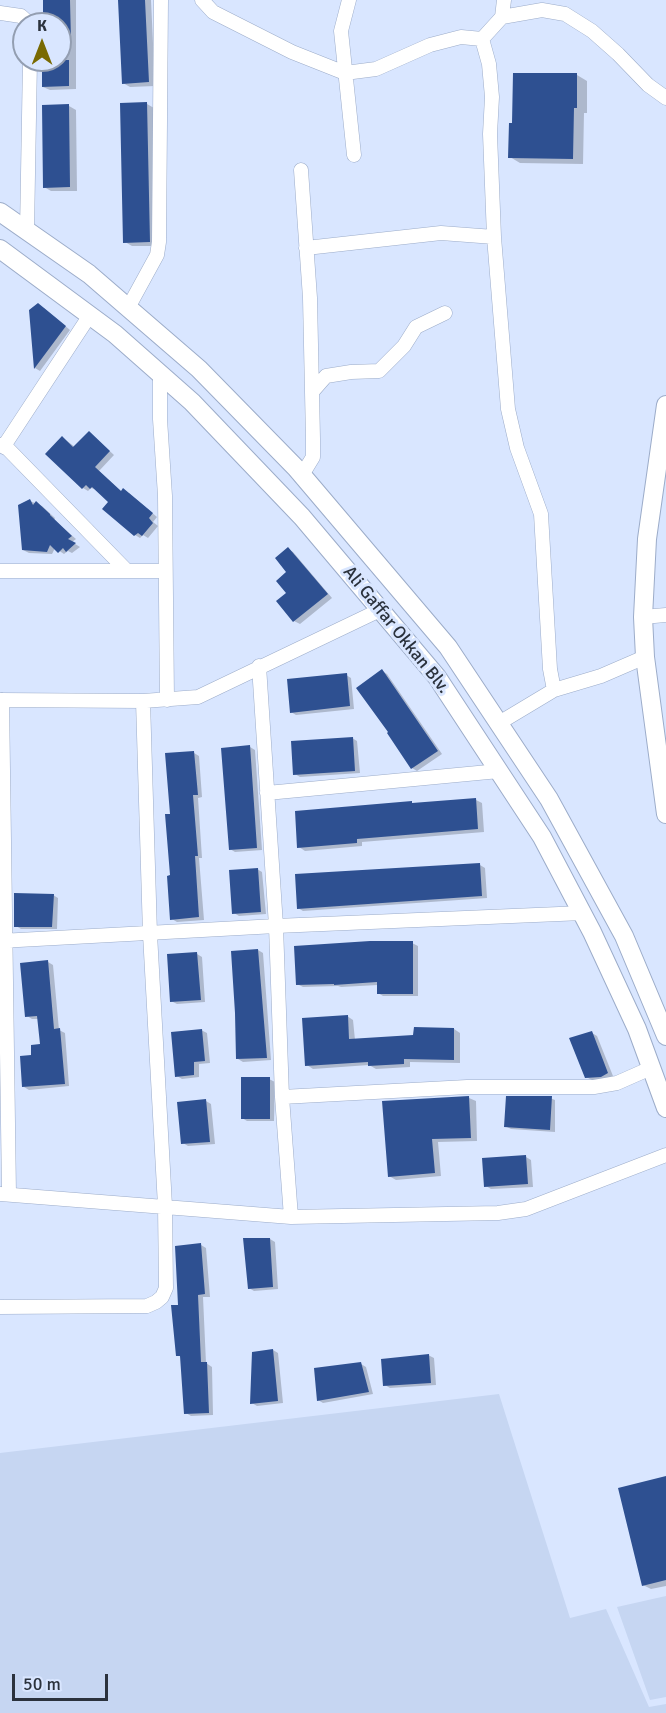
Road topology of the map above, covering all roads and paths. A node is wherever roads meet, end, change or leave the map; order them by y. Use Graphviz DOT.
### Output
graph roads {
  1 [pos="161,0"];
  2 [pos="202,0"];
  3 [pos="348,0"];
  4 [pos="504,0"];
  5 [pos="502,17"];
  6 [pos="483,39"];
  7 [pos="30,72"];
  8 [pos="345,73"];
  9 [pos="666,98"];
  10 [pos="354,155"];
  11 [pos="301,170"];
  12 [pos="0,212"];
  13 [pos="27,231"];
  14 [pos="494,237"];
  15 [pos="306,248"];
  16 [pos="0,249"];
  17 [pos="128,308"];
  18 [pos="445,313"];
  19 [pos="90,315"];
  20 [pos="160,374"];
  21 [pos="312,392"];
  22 [pos="666,405"];
  23 [pos="2,446"];
  24 [pos="302,475"];
  25 [pos="0,571"];
  26 [pos="127,571"];
  27 [pos="164,571"];
  28 [pos="382,609"];
  29 [pos="666,615"];
  30 [pos="643,616"];
  31 [pos="645,657"];
  32 [pos="259,666"];
  33 [pos="554,690"];
  34 [pos="1,700"];
  35 [pos="167,700"];
  36 [pos="143,701"];
  37 [pos="499,723"];
  38 [pos="499,771"];
  39 [pos="267,793"];
  40 [pos="665,804"];
  41 [pos="583,913"];
  42 [pos="276,926"];
  43 [pos="150,934"];
  44 [pos="2,942"];
  45 [pos="666,1036"];
  46 [pos="651,1068"];
  47 [pos="282,1097"];
  48 [pos="666,1108"];
  49 [pos="666,1155"];
  50 [pos="4,1194"];
  51 [pos="165,1206"];
  52 [pos="291,1217"];
  53 [pos="0,1307"];
  1 -- 17 [label="street"];
  2 -- 8 [label="street"];
  3 -- 8 [label="street"];
  4 -- 5 [label="street"];
  5 -- 6 [label="street"];
  5 -- 9 [label="street"];
  6 -- 8 [label="street"];
  6 -- 14 [label="street"];
  7 -- 13 [label="street"];
  8 -- 10 [label="street"];
  11 -- 15 [label="street"];
  12 -- 13 [label="main road, Ali Gaffar Okkan Blv."];
  13 -- 17 [label="main road, Ali Gaffar Okkan Blv."];
  14 -- 15 [label="street"];
  14 -- 33 [label="street"];
  15 -- 21 [label="street"];
  16 -- 19 [label="main road, Ali Gaffar Okkan Blv."];
  17 -- 24 [label="main road, Ali Gaffar Okkan Blv."];
  18 -- 21 [label="street"];
  19 -- 20 [label="main road, Ali Gaffar Okkan Blv."];
  19 -- 23 [label="street"];
  20 -- 27 [label="street"];
  20 -- 28 [label="main road, Ali Gaffar Okkan Blv."];
  21 -- 24 [label="street"];
  22 -- 30 [label="main road"];
  23 -- 26 [label="street"];
  24 -- 37 [label="main road, Ali Gaffar Okkan Blv."];
  25 -- 26 [label="street"];
  26 -- 27 [label="street"];
  27 -- 35 [label="street"];
  28 -- 32 [label="street"];
  28 -- 38 [label="main road, Ali Gaffar Okkan Blv."];
  29 -- 30 [label="street"];
  30 -- 31 [label="main road"];
  31 -- 33 [label="street"];
  31 -- 40 [label="main road"];
  32 -- 35 [label="street"];
  32 -- 39 [label="street"];
  33 -- 37 [label="street"];
  34 -- 36 [label="street"];
  34 -- 44 [label="street"];
  35 -- 36 [label="street"];
  36 -- 43 [label="street"];
  37 -- 45 [label="main road, Ali Gaffar Okkan Blv."];
  38 -- 39 [label="street"];
  38 -- 41 [label="main road, Ali Gaffar Okkan Blv."];
  39 -- 42 [label="street"];
  41 -- 42 [label="street"];
  41 -- 46 [label="main road, Ali Gaffar Okkan Blv."];
  42 -- 43 [label="street"];
  42 -- 47 [label="street"];
  43 -- 44 [label="street"];
  43 -- 51 [label="street"];
  44 -- 50 [label="street"];
  46 -- 47 [label="street"];
  46 -- 48 [label="main road, Ali Gaffar Okkan Blv."];
  47 -- 52 [label="street"];
  49 -- 52 [label="street"];
  50 -- 51 [label="street"];
  51 -- 52 [label="street"];
  51 -- 53 [label="street"];
}
